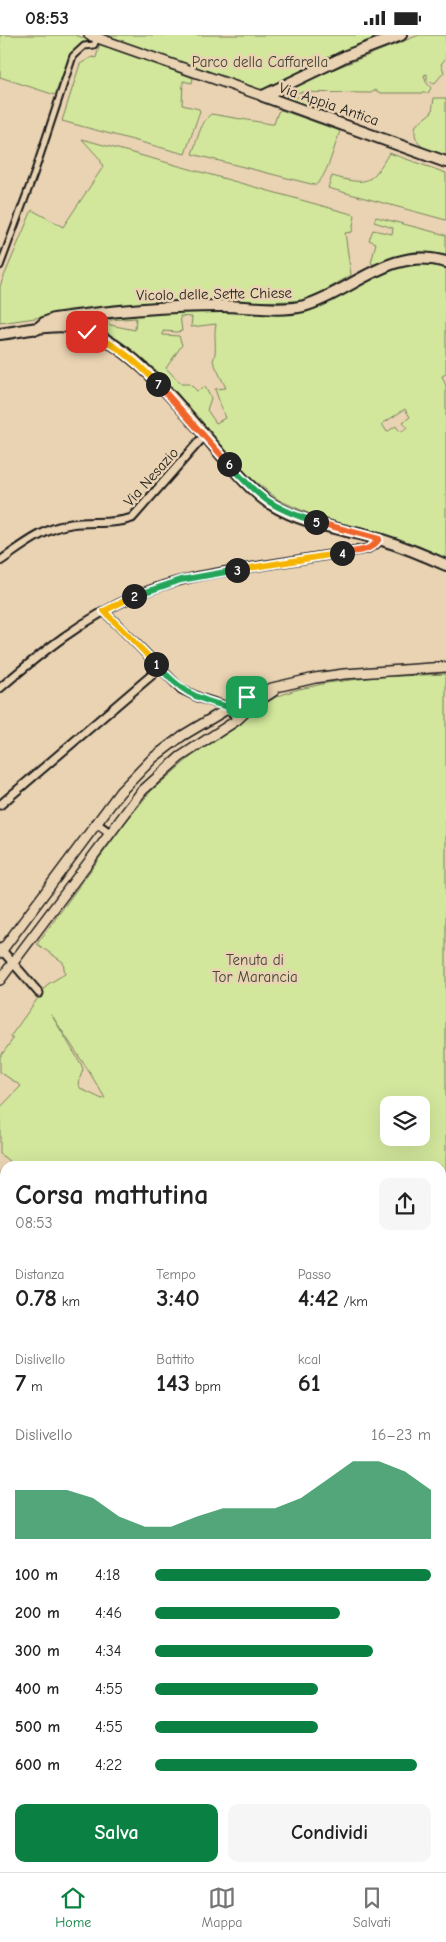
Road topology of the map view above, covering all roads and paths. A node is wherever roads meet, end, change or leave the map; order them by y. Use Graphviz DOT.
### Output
graph roads {
  1 [pos="400,35"];
  2 [pos="93,36"];
  3 [pos="263,96"];
  4 [pos="446,161"];
  5 [pos="446,262"];
  6 [pos="0,266"];
  7 [pos="36,329"];
  8 [pos="0,334"];
  9 [pos="204,436"];
  10 [pos="379,539"];
  11 [pos="0,561"];
  12 [pos="446,565"];
  13 [pos="104,611"];
  14 [pos="446,667"];
  15 [pos="160,668"];
  16 [pos="280,687"];
  17 [pos="0,688"];
  18 [pos="229,707"];
  19 [pos="236,720"];
  20 [pos="0,805"];
  21 [pos="96,823"];
  22 [pos="110,833"];
  23 [pos="1,950"];
  24 [pos="13,963"];
  25 [pos="0,980"];
  26 [pos="39,993"];
  1 -- 3 [label="main road"];
  2 -- 3 [label="street, Via Appia Antica"];
  2 -- 6 [label="street"];
  3 -- 4 [label="main road, Via Appia Antica"];
  5 -- 7 [label="main road, Vicolo delle Sette Chiese"];
  7 -- 8 [label="main road"];
  7 -- 9 [label="main road"];
  9 -- 10 [label="main road"];
  9 -- 11 [label="street, Via Nesazio"];
  10 -- 12 [label="main road"];
  10 -- 13 [label="street"];
  13 -- 15 [label="street"];
  13 -- 17 [label="street"];
  14 -- 16 [label="street"];
  15 -- 18 [label="street"];
  15 -- 20 [label="street"];
  16 -- 18 [label="street"];
  16 -- 19 [label="street"];
  18 -- 19 [label="street"];
  18 -- 21 [label="street"];
  19 -- 22 [label="street"];
  21 -- 22 [label="street"];
  21 -- 23 [label="street"];
  22 -- 24 [label="street"];
  23 -- 24 [label="street"];
  24 -- 25 [label="street"];
  24 -- 26 [label="street"];
}
